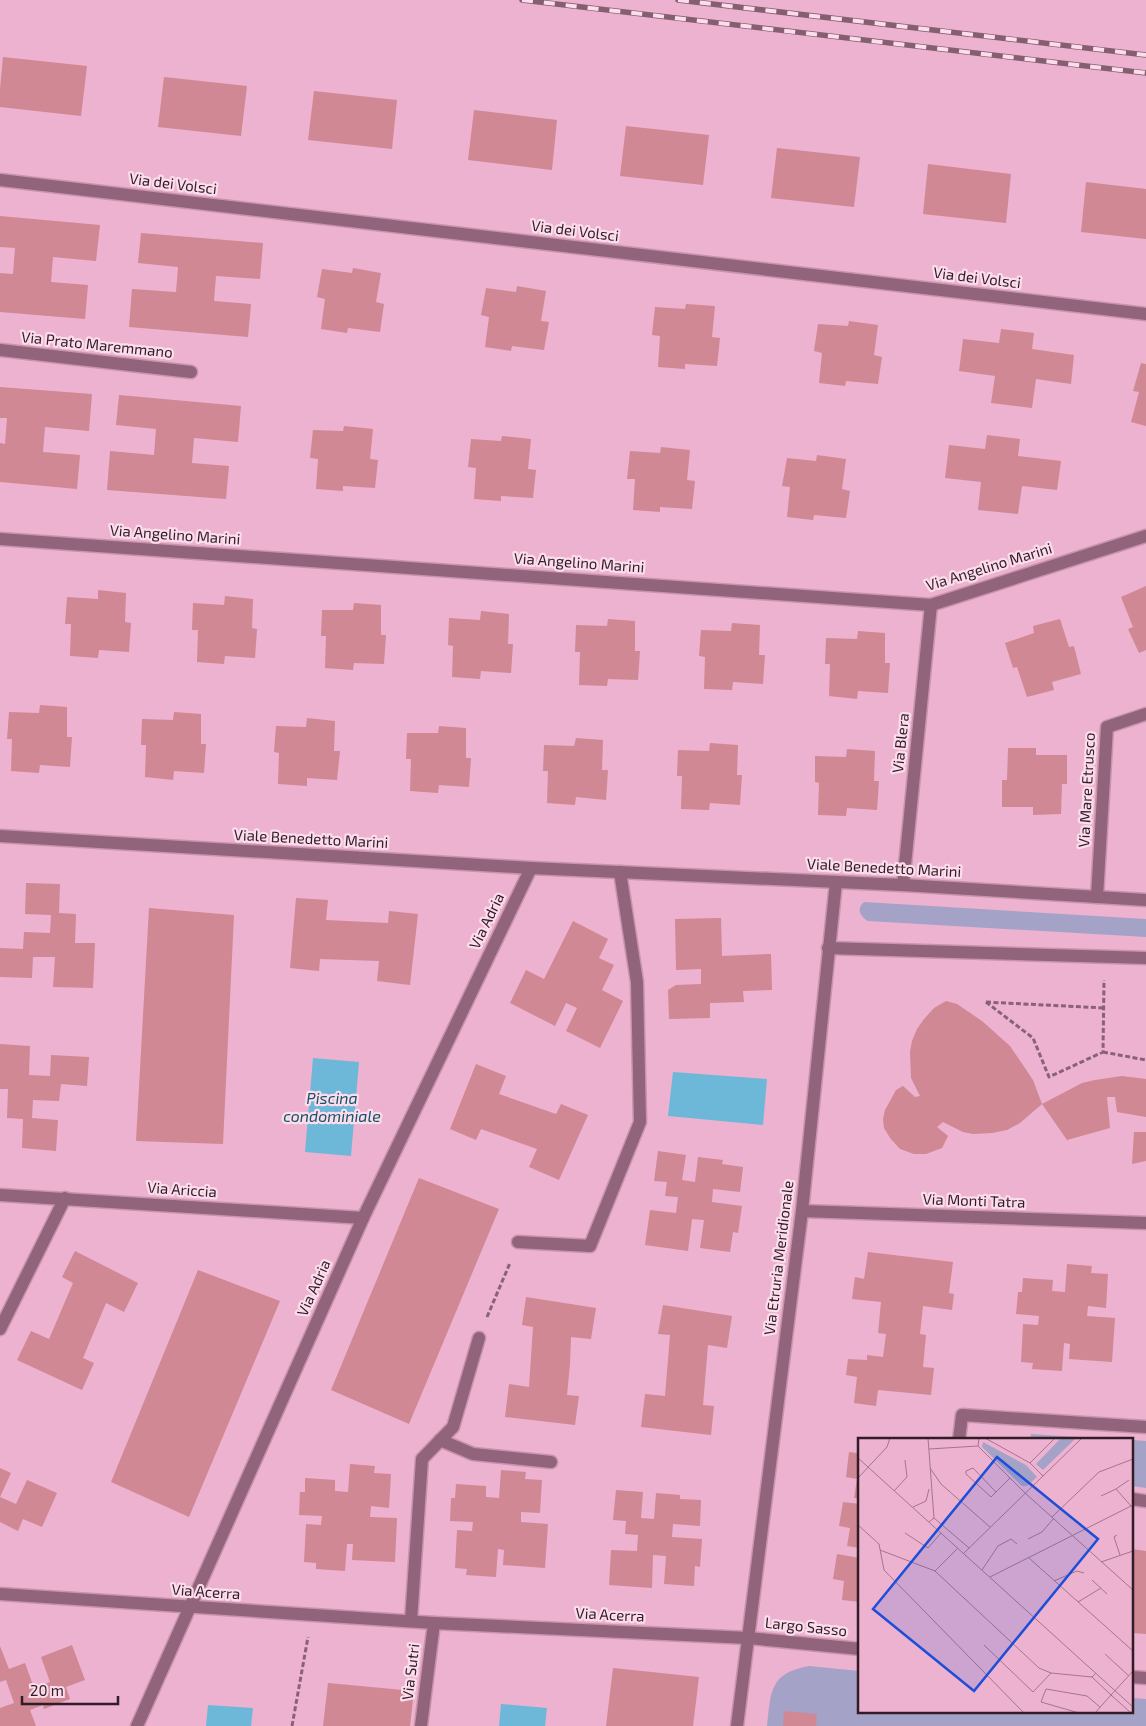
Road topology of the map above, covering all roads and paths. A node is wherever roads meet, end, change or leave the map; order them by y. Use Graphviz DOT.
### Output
graph roads {
  1 [pos="0,180"];
  2 [pos="1146,314"];
  3 [pos="0,350"];
  4 [pos="191,372"];
  5 [pos="1146,536"];
  6 [pos="0,539"];
  7 [pos="931,604"];
  8 [pos="1146,714"];
  9 [pos="0,836"];
  10 [pos="530,868"];
  11 [pos="620,872"];
  12 [pos="836,882"];
  13 [pos="903,885"];
  14 [pos="1097,897"];
  15 [pos="1146,900"];
  16 [pos="828,948"];
  17 [pos="1104,956"];
  18 [pos="1146,958"];
  19 [pos="1104,1008"];
  20 [pos="1103,1052"];
  21 [pos="1146,1060"];
  22 [pos="0,1195"];
  23 [pos="65,1198"];
  24 [pos="802,1211"];
  25 [pos="363,1218"];
  26 [pos="1146,1223"];
  27 [pos="518,1242"];
  28 [pos="0,1329"];
  29 [pos="478,1338"];
  30 [pos="1146,1428"];
  31 [pos="959,1438"];
  32 [pos="440,1440"];
  33 [pos="550,1462"];
  34 [pos="0,1594"];
  35 [pos="191,1607"];
  36 [pos="312,1614"];
  37 [pos="411,1621"];
  38 [pos="434,1623"];
  39 [pos="748,1638"];
  40 [pos="858,1649"];
  41 [pos="137,1726"];
  42 [pos="292,1726"];
  43 [pos="422,1726"];
  44 [pos="737,1726"];
  1 -- 2 [label="street, Via dei Volsci"];
  3 -- 4 [label="street, Via Prato Maremmano"];
  5 -- 7 [label="street, Via Angelino Marini"];
  6 -- 7 [label="street, Via Angelino Marini"];
  7 -- 13 [label="street, Via Blera"];
  8 -- 14 [label="street, Via Mare Etrusco"];
  9 -- 10 [label="street, Viale Benedetto Marini"];
  10 -- 11 [label="street, Viale Benedetto Marini"];
  10 -- 25 [label="street, Via Adria"];
  11 -- 12 [label="street, Viale Benedetto Marini"];
  11 -- 27 [label="street"];
  12 -- 13 [label="street, Viale Benedetto Marini"];
  12 -- 16 [label="street, Via Etruria Meridionale"];
  13 -- 14 [label="street, Viale Benedetto Marini"];
  14 -- 15 [label="street, Viale Benedetto Marini"];
  16 -- 17 [label="street"];
  16 -- 24 [label="street, Via Etruria Meridionale"];
  17 -- 18 [label="street"];
  17 -- 19 [label="path"];
  19 -- 20 [label="path"];
  19 -- 20 [label="path"];
  20 -- 21 [label="path"];
  22 -- 23 [label="street, Via Ariccia"];
  23 -- 25 [label="street, Via Ariccia"];
  23 -- 28 [label="street"];
  24 -- 26 [label="street, Via Monti Tatra"];
  24 -- 39 [label="street, Via Etruria Meridionale"];
  25 -- 35 [label="street, Via Adria"];
  27 -- 29 [label="path"];
  29 -- 32 [label="street"];
  30 -- 31 [label="street"];
  32 -- 33 [label="street"];
  32 -- 37 [label="street"];
  34 -- 35 [label="street, Via Acerra"];
  35 -- 36 [label="street, Via Acerra"];
  35 -- 41 [label="street, Via Adria"];
  36 -- 37 [label="street, Via Acerra"];
  36 -- 42 [label="path"];
  37 -- 38 [label="street, Via Acerra"];
  38 -- 39 [label="street, Via Acerra"];
  38 -- 43 [label="street, Via Sutri"];
  39 -- 40 [label="street, Largo Sasso"];
  39 -- 44 [label="street, Via Etruria Meridionale"];
}
